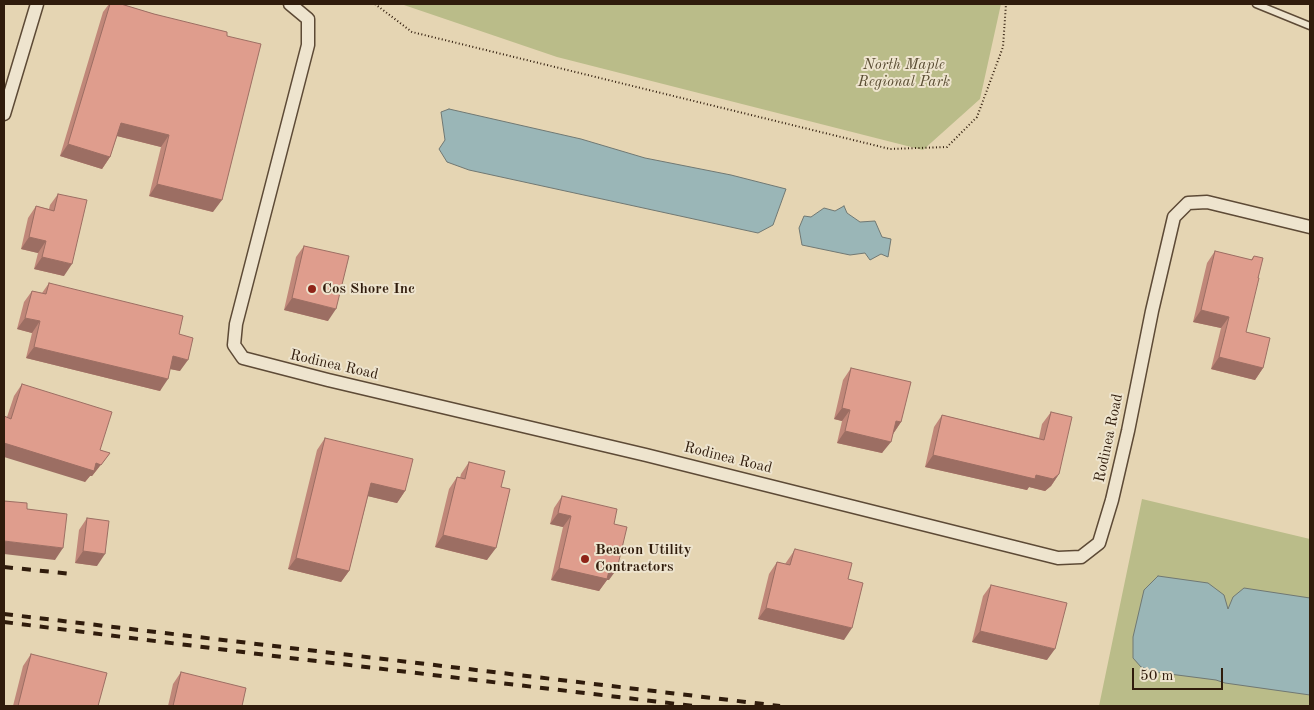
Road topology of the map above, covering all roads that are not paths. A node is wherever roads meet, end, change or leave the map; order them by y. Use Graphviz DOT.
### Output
graph roads {
  1 [pos="37,4"];
  2 [pos="290,4"];
  3 [pos="1256,4"];
  4 [pos="1310,26"];
  5 [pos="4,114"];
  6 [pos="1310,227"];
  1 -- 5 [label="street"];
  2 -- 6 [label="street, Rodinea Road"];
  3 -- 4 [label="lane"];
}
